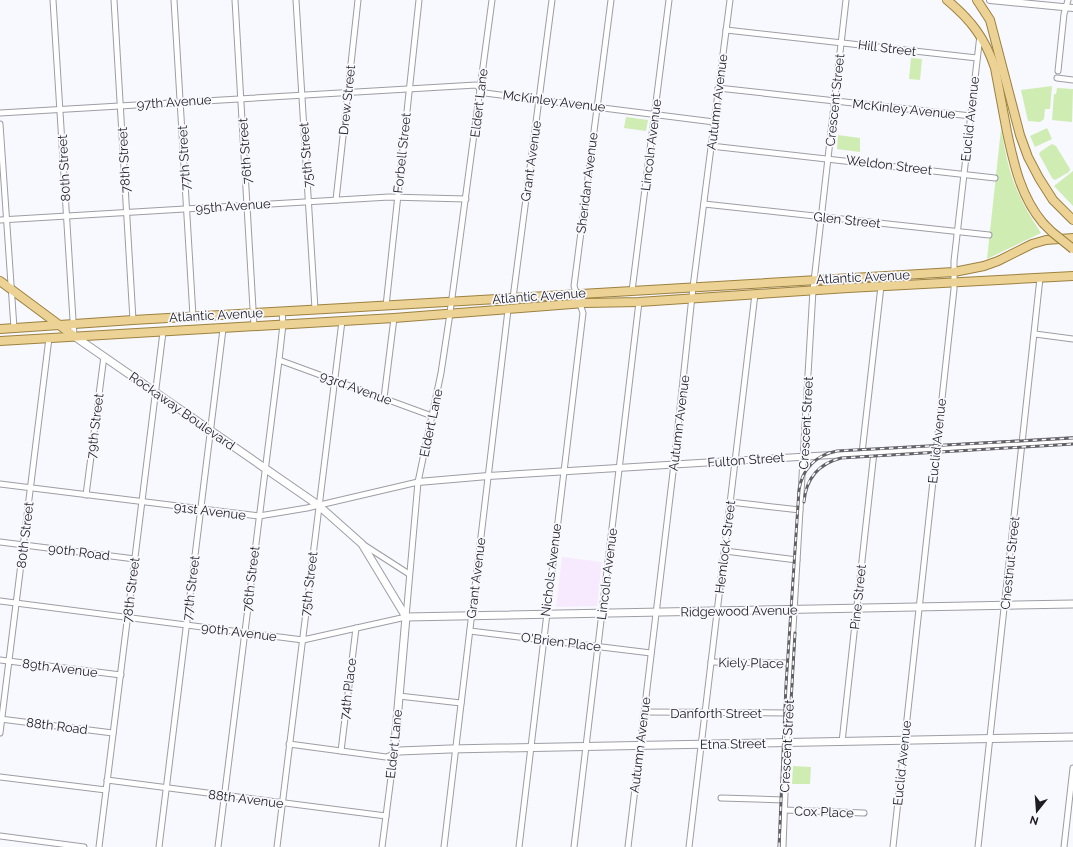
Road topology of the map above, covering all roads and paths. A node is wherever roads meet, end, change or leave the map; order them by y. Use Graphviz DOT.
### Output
graph roads {
  1 [pos="53,0"];
  2 [pos="114,0"];
  3 [pos="174,0"];
  4 [pos="235,0"];
  5 [pos="296,0"];
  6 [pos="358,0"];
  7 [pos="419,0"];
  8 [pos="492,0"];
  9 [pos="552,0"];
  10 [pos="611,0"];
  11 [pos="669,0"];
  12 [pos="730,0"];
  13 [pos="846,0"];
  14 [pos="947,0"];
  15 [pos="977,0"];
  16 [pos="990,0"];
  17 [pos="1068,0"];
  18 [pos="1017,1"];
  19 [pos="1070,8"];
  20 [pos="726,30"];
  21 [pos="980,34"];
  22 [pos="841,43"];
  23 [pos="977,58"];
  24 [pos="1058,71"];
  25 [pos="1058,78"];
  26 [pos="1073,80"];
  27 [pos="409,88"];
  28 [pos="718,88"];
  29 [pos="481,89"];
  30 [pos="348,92"];
  31 [pos="302,94"];
  32 [pos="242,98"];
  33 [pos="539,99"];
  34 [pos="835,101"];
  35 [pos="181,102"];
  36 [pos="121,106"];
  37 [pos="597,107"];
  38 [pos="60,110"];
  39 [pos="0,113"];
  40 [pos="655,114"];
  41 [pos="971,116"];
  42 [pos="714,122"];
  43 [pos="0,124"];
  44 [pos="711,146"];
  45 [pos="828,158"];
  46 [pos="964,174"];
  47 [pos="995,178"];
  48 [pos="397,197"];
  49 [pos="466,199"];
  50 [pos="336,200"];
  51 [pos="309,201"];
  52 [pos="704,204"];
  53 [pos="248,205"];
  54 [pos="188,209"];
  55 [pos="127,212"];
  56 [pos="66,216"];
  57 [pos="821,217"];
  58 [pos="0,220"];
  59 [pos="6,220"];
  60 [pos="1073,220"];
  61 [pos="958,232"];
  62 [pos="989,235"];
  63 [pos="1073,238"];
  64 [pos="1073,248"];
  65 [pos="954,272"];
  66 [pos="1073,276"];
  67 [pos="1040,278"];
  68 [pos="815,280"];
  69 [pos="0,281"];
  70 [pos="954,282"];
  71 [pos="880,286"];
  72 [pos="694,287"];
  73 [pos="11,289"];
  74 [pos="813,290"];
  75 [pos="632,291"];
  76 [pos="576,294"];
  77 [pos="755,294"];
  78 [pos="513,298"];
  79 [pos="693,298"];
  80 [pos="452,302"];
  81 [pos="639,302"];
  82 [pos="580,304"];
  83 [pos="386,306"];
  84 [pos="314,309"];
  85 [pos="508,310"];
  86 [pos="282,312"];
  87 [pos="254,313"];
  88 [pos="450,314"];
  89 [pos="193,316"];
  90 [pos="394,318"];
  91 [pos="133,320"];
  92 [pos="342,321"];
  93 [pos="74,324"];
  94 [pos="282,324"];
  95 [pos="60,325"];
  96 [pos="254,326"];
  97 [pos="14,328"];
  98 [pos="0,329"];
  99 [pos="223,329"];
  100 [pos="163,332"];
  101 [pos="1035,334"];
  102 [pos="74,336"];
  103 [pos="49,338"];
  104 [pos="1073,339"];
  105 [pos="0,341"];
  106 [pos="104,356"];
  107 [pos="279,360"];
  108 [pos="335,381"];
  109 [pos="156,393"];
  110 [pos="384,398"];
  111 [pos="432,416"];
  112 [pos="211,432"];
  113 [pos="1073,440"];
  114 [pos="1023,443"];
  115 [pos="936,448"];
  116 [pos="874,452"];
  117 [pos="862,453"];
  118 [pos="804,456"];
  119 [pos="735,461"];
  120 [pos="674,464"];
  121 [pos="619,468"];
  122 [pos="265,469"];
  123 [pos="563,471"];
  124 [pos="488,476"];
  125 [pos="418,482"];
  126 [pos="0,484"];
  127 [pos="31,488"];
  128 [pos="86,495"];
  129 [pos="142,502"];
  130 [pos="730,502"];
  131 [pos="318,505"];
  132 [pos="201,510"];
  133 [pos="800,510"];
  134 [pos="259,516"];
  135 [pos="0,542"];
  136 [pos="362,544"];
  137 [pos="24,545"];
  138 [pos="725,550"];
  139 [pos="135,560"];
  140 [pos="797,560"];
  141 [pos="409,574"];
  142 [pos="0,601"];
  143 [pos="16,603"];
  144 [pos="1073,604"];
  145 [pos="1005,606"];
  146 [pos="919,607"];
  147 [pos="857,608"];
  148 [pos="795,610"];
  149 [pos="717,611"];
  150 [pos="656,612"];
  151 [pos="602,614"];
  152 [pos="546,615"];
  153 [pos="471,616"];
  154 [pos="406,617"];
  155 [pos="128,618"];
  156 [pos="187,625"];
  157 [pos="356,628"];
  158 [pos="470,631"];
  159 [pos="245,633"];
  160 [pos="302,640"];
  161 [pos="543,640"];
  162 [pos="598,647"];
  163 [pos="651,653"];
  164 [pos="0,660"];
  165 [pos="9,661"];
  166 [pos="711,662"];
  167 [pos="791,663"];
  168 [pos="120,675"];
  169 [pos="399,696"];
  170 [pos="461,704"];
  171 [pos="644,712"];
  172 [pos="705,712"];
  173 [pos="788,713"];
  174 [pos="1,719"];
  175 [pos="0,733"];
  176 [pos="113,733"];
  177 [pos="1073,737"];
  178 [pos="990,739"];
  179 [pos="904,740"];
  180 [pos="842,742"];
  181 [pos="786,743"];
  182 [pos="290,744"];
  183 [pos="701,745"];
  184 [pos="640,746"];
  185 [pos="586,747"];
  186 [pos="530,748"];
  187 [pos="455,749"];
  188 [pos="341,751"];
  189 [pos="394,754"];
  190 [pos="1073,768"];
  191 [pos="0,777"];
  192 [pos="107,780"];
  193 [pos="166,788"];
  194 [pos="106,790"];
  195 [pos="224,796"];
  196 [pos="721,798"];
  197 [pos="784,800"];
  198 [pos="282,803"];
  199 [pos="784,810"];
  200 [pos="864,813"];
  201 [pos="386,816"];
  202 [pos="0,836"];
  203 [pos="84,847"];
  204 [pos="99,847"];
  205 [pos="159,847"];
  206 [pos="218,847"];
  207 [pos="277,847"];
  208 [pos="382,847"];
  209 [pos="444,847"];
  210 [pos="519,847"];
  211 [pos="574,847"];
  212 [pos="628,847"];
  213 [pos="689,847"];
  214 [pos="783,847"];
  215 [pos="893,847"];
  216 [pos="978,847"];
  217 [pos="1064,847"];
  1 -- 38 [label="street, 80th Street"];
  2 -- 36 [label="street, 78th Street"];
  3 -- 35 [label="street, 77th Street"];
  4 -- 32 [label="street, 76th Street"];
  5 -- 31 [label="street, 75th Street"];
  6 -- 30 [label="street, Drew Street"];
  7 -- 27 [label="street, Forbell Street"];
  8 -- 29 [label="street, Eldert Lane"];
  9 -- 33 [label="street, Grant Avenue"];
  10 -- 37 [label="street, Sheridan Avenue"];
  11 -- 40 [label="street, Lincoln Avenue"];
  12 -- 20 [label="street, Autumn Avenue"];
  13 -- 22 [label="street, Crescent Street"];
  14 -- 21 [label="main road"];
  15 -- 60 [label="main road"];
  16 -- 18 [label="street"];
  17 -- 19 [label="street"];
  18 -- 19 [label="street"];
  19 -- 24 [label="street"];
  20 -- 22 [label="street, Hill Street"];
  20 -- 28 [label="street, Autumn Avenue"];
  21 -- 23 [label="street, Euclid Avenue"];
  21 -- 64 [label="main road, bridge"];
  22 -- 23 [label="street, Hill Street"];
  22 -- 34 [label="street, Crescent Street"];
  23 -- 41 [label="street, Euclid Avenue"];
  25 -- 26 [label="street"];
  27 -- 29 [label="street, McKinley Avenue"];
  27 -- 30 [label="street, McKinley Avenue"];
  27 -- 48 [label="street, Forbell Street"];
  28 -- 34 [label="street, McKinley Avenue"];
  28 -- 42 [label="street, Autumn Avenue"];
  29 -- 33 [label="street, McKinley Avenue"];
  29 -- 49 [label="street, Eldert Lane"];
  30 -- 31 [label="street, 97th Avenue"];
  30 -- 50 [label="street, Drew Street"];
  31 -- 32 [label="street, 97th Avenue"];
  31 -- 51 [label="street, 75th Street"];
  32 -- 35 [label="street, 97th Avenue"];
  32 -- 53 [label="street, 76th Street"];
  33 -- 37 [label="street, McKinley Avenue"];
  33 -- 78 [label="street, Grant Avenue"];
  34 -- 41 [label="street, McKinley Avenue"];
  34 -- 45 [label="street, Crescent Street"];
  35 -- 36 [label="street, 97th Avenue"];
  35 -- 54 [label="street, 77th Street"];
  36 -- 38 [label="street, 97th Avenue"];
  36 -- 55 [label="street, 78th Street"];
  37 -- 40 [label="street, McKinley Avenue"];
  37 -- 76 [label="street, Sheridan Avenue"];
  38 -- 39 [label="street, 97th Avenue"];
  38 -- 56 [label="street, 80th Street"];
  40 -- 42 [label="street, McKinley Avenue"];
  40 -- 75 [label="street, Lincoln Avenue"];
  41 -- 46 [label="street, Euclid Avenue"];
  42 -- 44 [label="street, Autumn Avenue"];
  43 -- 59 [label="street"];
  44 -- 45 [label="street, Weldon Street"];
  44 -- 52 [label="street, Autumn Avenue"];
  45 -- 46 [label="street, Weldon Street"];
  45 -- 57 [label="street, Crescent Street"];
  46 -- 47 [label="street, Weldon Street"];
  46 -- 61 [label="street, Euclid Avenue"];
  48 -- 49 [label="street, 95th Avenue"];
  48 -- 50 [label="street, 95th Avenue"];
  48 -- 83 [label="street, Forbell Street"];
  49 -- 80 [label="street, Eldert Lane"];
  50 -- 51 [label="street, 95th Avenue"];
  51 -- 53 [label="street, 95th Avenue"];
  51 -- 84 [label="street, 75th Street"];
  52 -- 57 [label="street, Glen Street"];
  52 -- 72 [label="street, Autumn Avenue"];
  53 -- 54 [label="street, 95th Avenue"];
  53 -- 87 [label="street, 76th Street"];
  54 -- 55 [label="street, 95th Avenue"];
  54 -- 89 [label="street, 77th Street"];
  55 -- 56 [label="street, 95th Avenue"];
  55 -- 91 [label="street, 78th Street"];
  56 -- 59 [label="street, 95th Avenue"];
  56 -- 93 [label="street, 80th Street"];
  57 -- 61 [label="street, Glen Street"];
  57 -- 68 [label="street, Crescent Street"];
  58 -- 59 [label="street, 95th Avenue"];
  59 -- 73 [label="street"];
  61 -- 62 [label="street, Glen Street"];
  61 -- 65 [label="street, Euclid Avenue"];
  63 -- 65 [label="main road, Atlantic Avenue"];
  65 -- 68 [label="main road, Atlantic Avenue"];
  65 -- 70 [label="street, Euclid Avenue"];
  66 -- 67 [label="main road, Atlantic Avenue"];
  67 -- 70 [label="main road, Atlantic Avenue"];
  67 -- 101 [label="street, Chestnut Street"];
  68 -- 72 [label="main road, Atlantic Avenue"];
  68 -- 74 [label="street, Crescent Street"];
  69 -- 73 [label="main road, Rockaway Boulevard"];
  70 -- 71 [label="main road, Atlantic Avenue"];
  70 -- 115 [label="street, Euclid Avenue"];
  71 -- 74 [label="main road, Atlantic Avenue"];
  71 -- 117 [label="street"];
  72 -- 75 [label="main road, Atlantic Avenue"];
  72 -- 79 [label="street, Autumn Avenue"];
  73 -- 95 [label="main road, Rockaway Boulevard"];
  73 -- 97 [label="street"];
  74 -- 77 [label="main road, Atlantic Avenue"];
  74 -- 118 [label="street, Crescent Street"];
  75 -- 76 [label="main road, Atlantic Avenue"];
  76 -- 78 [label="main road, Atlantic Avenue"];
  76 -- 82 [label="street, Nichols Avenue"];
  77 -- 79 [label="main road, Atlantic Avenue"];
  77 -- 119 [label="street, Hemlock Street"];
  78 -- 80 [label="main road, Atlantic Avenue"];
  79 -- 81 [label="main road, Atlantic Avenue"];
  79 -- 120 [label="street, Autumn Avenue"];
  80 -- 83 [label="main road, Atlantic Avenue"];
  80 -- 88 [label="street, Eldert Lane"];
  81 -- 82 [label="main road, Atlantic Avenue"];
  81 -- 121 [label="street, Lincoln Avenue"];
  82 -- 85 [label="main road, Atlantic Avenue"];
  82 -- 123 [label="street, Nichols Avenue"];
  83 -- 84 [label="main road, Atlantic Avenue"];
  84 -- 86 [label="main road, Atlantic Avenue"];
  85 -- 88 [label="main road, Atlantic Avenue"];
  85 -- 124 [label="street, Grant Avenue"];
  86 -- 87 [label="main road, Atlantic Avenue"];
  86 -- 94 [label="street, 76th Street"];
  87 -- 89 [label="main road, Atlantic Avenue"];
  87 -- 96 [label="street, 76th Street"];
  88 -- 90 [label="main road, Atlantic Avenue"];
  88 -- 111 [label="street, Eldert Lane"];
  89 -- 91 [label="main road, Atlantic Avenue"];
  90 -- 92 [label="main road, Atlantic Avenue"];
  90 -- 110 [label="street"];
  91 -- 93 [label="main road, Atlantic Avenue"];
  92 -- 94 [label="main road, Atlantic Avenue"];
  92 -- 108 [label="street, 75th Street"];
  93 -- 95 [label="main road, Atlantic Avenue"];
  93 -- 102 [label="street, 80th Street"];
  94 -- 96 [label="main road, Atlantic Avenue"];
  94 -- 107 [label="street, 76th Street"];
  95 -- 97 [label="main road, Atlantic Avenue"];
  95 -- 102 [label="main road, Rockaway Boulevard"];
  96 -- 99 [label="main road, Atlantic Avenue"];
  97 -- 98 [label="main road, Atlantic Avenue"];
  99 -- 100 [label="main road, Atlantic Avenue"];
  99 -- 112 [label="street, 77th Street"];
  100 -- 102 [label="main road, Atlantic Avenue"];
  100 -- 109 [label="street, 78th Street"];
  101 -- 104 [label="street"];
  101 -- 114 [label="street, Chestnut Street"];
  102 -- 103 [label="main road, Atlantic Avenue"];
  102 -- 106 [label="main road, Rockaway Boulevard"];
  103 -- 105 [label="main road, Atlantic Avenue"];
  103 -- 127 [label="street, 80th Street"];
  106 -- 109 [label="main road, Rockaway Boulevard"];
  106 -- 128 [label="street, 79th Street"];
  107 -- 108 [label="street, 93rd Avenue"];
  107 -- 122 [label="street, 76th Street"];
  108 -- 110 [label="street, 93rd Avenue"];
  108 -- 131 [label="street, 75th Street"];
  109 -- 112 [label="main road, Rockaway Boulevard"];
  109 -- 129 [label="street, 78th Street"];
  110 -- 111 [label="street, 93rd Avenue"];
  111 -- 125 [label="street, Eldert Lane"];
  112 -- 122 [label="main road, Rockaway Boulevard"];
  112 -- 132 [label="street, 77th Street"];
  113 -- 114 [label="street, Fulton Street"];
  114 -- 115 [label="street, Fulton Street"];
  114 -- 145 [label="street, Chestnut Street"];
  115 -- 116 [label="street, Fulton Street"];
  115 -- 146 [label="street, Euclid Avenue"];
  116 -- 117 [label="street, Fulton Street"];
  116 -- 147 [label="street, Pine Street"];
  117 -- 118 [label="street, Fulton Street"];
  118 -- 119 [label="street, Fulton Street"];
  118 -- 133 [label="street, Crescent Street"];
  119 -- 120 [label="street, Fulton Street"];
  119 -- 130 [label="street, Hemlock Street"];
  120 -- 121 [label="street, Fulton Street"];
  120 -- 150 [label="street, Autumn Avenue"];
  121 -- 123 [label="street, Fulton Street"];
  121 -- 151 [label="street, Lincoln Avenue"];
  122 -- 131 [label="main road, Rockaway Boulevard"];
  122 -- 134 [label="street, 76th Street"];
  123 -- 124 [label="street, Fulton Street"];
  123 -- 152 [label="street, Nichols Avenue"];
  124 -- 125 [label="street, Fulton Street"];
  124 -- 153 [label="street, Grant Avenue"];
  125 -- 131 [label="street, 91st Avenue"];
  125 -- 141 [label="street, Eldert Lane"];
  126 -- 127 [label="street, 91st Avenue"];
  127 -- 128 [label="street, 91st Avenue"];
  127 -- 137 [label="street, 80th Street"];
  128 -- 129 [label="street, 91st Avenue"];
  129 -- 132 [label="street, 91st Avenue"];
  129 -- 139 [label="street, 78th Street"];
  130 -- 133 [label="street"];
  130 -- 138 [label="street, Hemlock Street"];
  131 -- 134 [label="street, 91st Avenue"];
  131 -- 136 [label="main road, Rockaway Boulevard"];
  131 -- 160 [label="street, 75th Street"];
  132 -- 134 [label="street, 91st Avenue"];
  132 -- 156 [label="street, 77th Street"];
  133 -- 140 [label="street, Crescent Street"];
  134 -- 159 [label="street, 76th Street"];
  135 -- 137 [label="street, 90th Road"];
  136 -- 141 [label="street, Rockaway Boulevard"];
  136 -- 154 [label="main road, Rockaway Boulevard"];
  137 -- 139 [label="street, 90th Road"];
  137 -- 143 [label="street, 80th Street"];
  138 -- 140 [label="street"];
  138 -- 149 [label="street, Hemlock Street"];
  139 -- 155 [label="street, 78th Street"];
  140 -- 148 [label="street, Crescent Street"];
  141 -- 154 [label="street, Eldert Lane"];
  142 -- 143 [label="street, 90th Avenue"];
  143 -- 155 [label="street, 90th Avenue"];
  143 -- 165 [label="street, 80th Street"];
  144 -- 145 [label="main road, Ridgewood Avenue"];
  145 -- 146 [label="main road, Ridgewood Avenue"];
  145 -- 178 [label="street, Chestnut Street"];
  146 -- 147 [label="main road, Ridgewood Avenue"];
  146 -- 179 [label="street, Euclid Avenue"];
  147 -- 148 [label="main road, Ridgewood Avenue"];
  147 -- 180 [label="street, Pine Street"];
  148 -- 149 [label="main road, Ridgewood Avenue"];
  148 -- 167 [label="street, Crescent Street"];
  149 -- 150 [label="main road, Ridgewood Avenue"];
  149 -- 166 [label="street, Hemlock Street"];
  150 -- 151 [label="main road, Ridgewood Avenue"];
  150 -- 163 [label="street, Autumn Avenue"];
  151 -- 152 [label="main road, Ridgewood Avenue"];
  151 -- 162 [label="street, Lincoln Avenue"];
  152 -- 153 [label="main road, Ridgewood Avenue"];
  152 -- 161 [label="street, Nichols Avenue"];
  153 -- 154 [label="main road, Ridgewood Avenue"];
  153 -- 158 [label="street, Grant Avenue"];
  154 -- 157 [label="street, 90th Avenue"];
  154 -- 169 [label="main road, Eldert Lane"];
  155 -- 156 [label="street, 90th Avenue"];
  155 -- 168 [label="street, 78th Street"];
  156 -- 159 [label="street, 90th Avenue"];
  156 -- 193 [label="street, 77th Street"];
  157 -- 160 [label="street, 90th Avenue"];
  157 -- 188 [label="street, 74th Place"];
  158 -- 161 [label="street, O'Brien Place"];
  158 -- 170 [label="street, Grant Avenue"];
  159 -- 160 [label="street, 90th Avenue"];
  159 -- 195 [label="street, 76th Street"];
  160 -- 182 [label="street, 75th Street"];
  161 -- 162 [label="street, O'Brien Place"];
  161 -- 186 [label="street, Nichols Avenue"];
  162 -- 163 [label="street, O'Brien Place"];
  162 -- 185 [label="street, Lincoln Avenue"];
  163 -- 171 [label="street, Autumn Avenue"];
  164 -- 165 [label="street, 89th Avenue"];
  165 -- 168 [label="street, 89th Avenue"];
  165 -- 174 [label="street, 80th Street"];
  166 -- 167 [label="street, Kiely Place"];
  166 -- 172 [label="street, Hemlock Street"];
  167 -- 173 [label="street, Crescent Street"];
  168 -- 176 [label="street, 78th Street"];
  169 -- 170 [label="street"];
  169 -- 189 [label="main road, Eldert Lane"];
  170 -- 187 [label="street, Grant Avenue"];
  171 -- 172 [label="street, Danforth Street"];
  171 -- 184 [label="street, Autumn Avenue"];
  172 -- 173 [label="street, Danforth Street"];
  172 -- 183 [label="street, Hemlock Street"];
  173 -- 181 [label="street, Crescent Street"];
  174 -- 175 [label="street, 80th Street"];
  174 -- 176 [label="street, 88th Road"];
  176 -- 192 [label="street, 78th Street"];
  177 -- 178 [label="main road, Etna Street"];
  178 -- 179 [label="main road, Etna Street"];
  178 -- 216 [label="street, Chestnut Street"];
  179 -- 180 [label="main road, Etna Street"];
  179 -- 215 [label="street, Euclid Avenue"];
  180 -- 181 [label="main road, Etna Street"];
  181 -- 183 [label="main road, Etna Street"];
  181 -- 197 [label="street, Crescent Street"];
  182 -- 188 [label="street"];
  182 -- 198 [label="street, 75th Street"];
  183 -- 184 [label="main road, Etna Street"];
  183 -- 213 [label="street, Hemlock Street"];
  184 -- 185 [label="main road, Etna Street"];
  184 -- 212 [label="street, Autumn Avenue"];
  185 -- 186 [label="main road, Etna Street"];
  185 -- 211 [label="street, Lincoln Avenue"];
  186 -- 187 [label="main road, Etna Street"];
  186 -- 210 [label="street, Nichols Avenue"];
  187 -- 189 [label="main road, Etna Street"];
  187 -- 209 [label="street, Grant Avenue"];
  188 -- 189 [label="street"];
  189 -- 201 [label="street, Eldert Lane"];
  190 -- 217 [label="street"];
  191 -- 194 [label="street"];
  192 -- 193 [label="street, 88th Avenue"];
  192 -- 194 [label="street, 78th Street"];
  193 -- 195 [label="street, 88th Avenue"];
  193 -- 205 [label="street, 77th Street"];
  194 -- 204 [label="street, 78th Street"];
  195 -- 198 [label="street, 88th Avenue"];
  195 -- 206 [label="street, 76th Street"];
  196 -- 197 [label="street"];
  197 -- 199 [label="street, Crescent Street"];
  198 -- 201 [label="street, 88th Avenue"];
  198 -- 207 [label="street, 75th Street"];
  199 -- 200 [label="street, Cox Place"];
  199 -- 214 [label="street, Crescent Street"];
  201 -- 208 [label="street, Eldert Lane"];
  202 -- 203 [label="street"];
}
